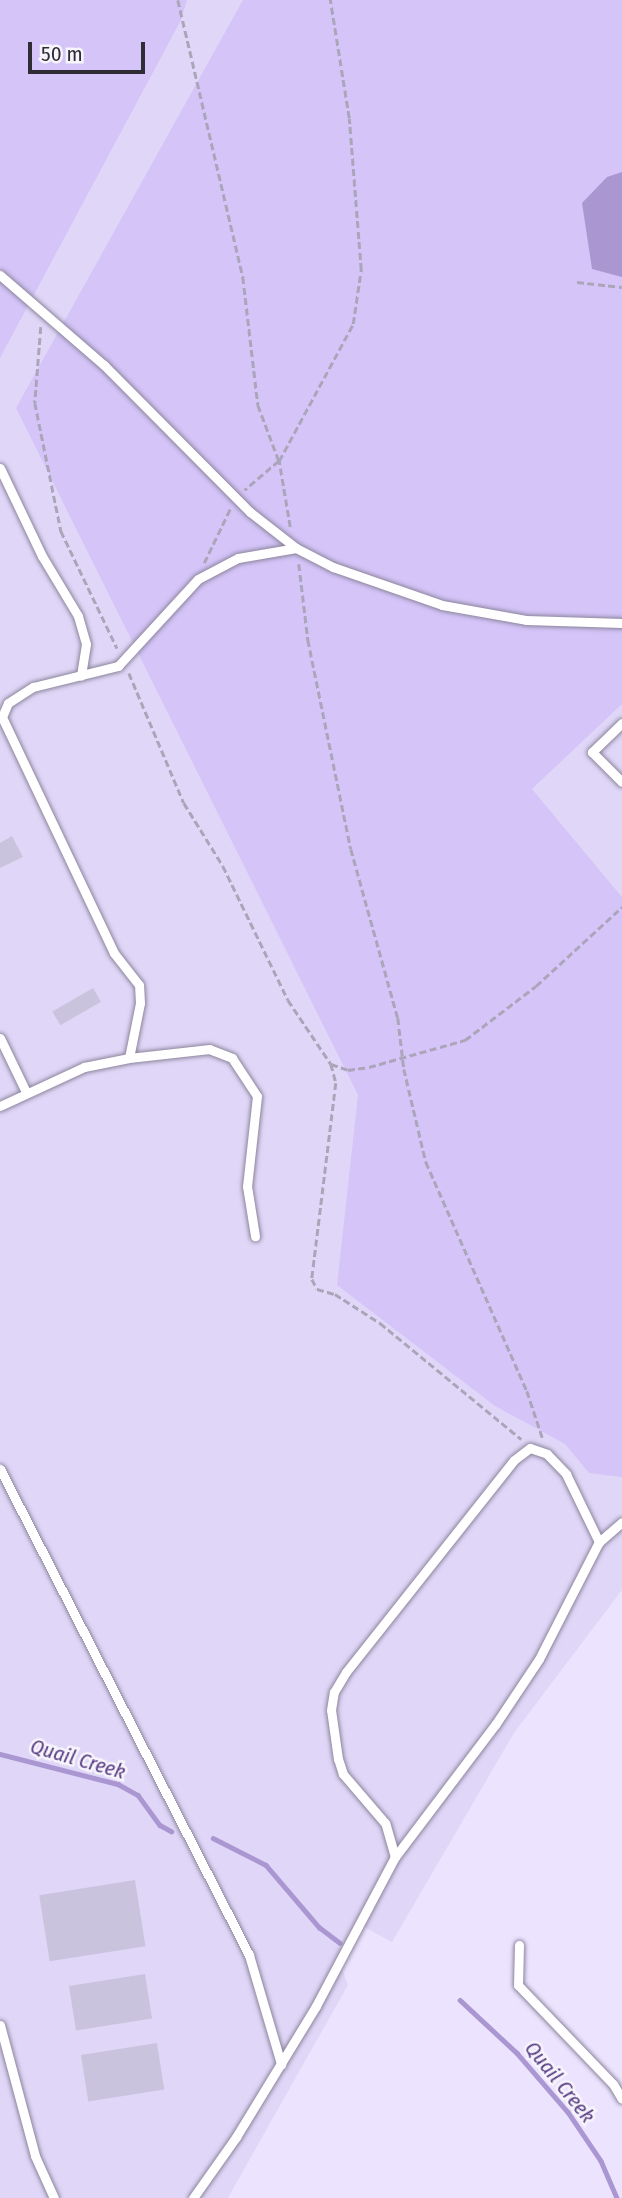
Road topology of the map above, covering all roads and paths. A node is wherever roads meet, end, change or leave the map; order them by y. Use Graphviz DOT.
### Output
graph roads {
  1 [pos="178,0"];
  2 [pos="330,0"];
  3 [pos="0,275"];
  4 [pos="577,282"];
  5 [pos="622,287"];
  6 [pos="40,310"];
  7 [pos="279,461"];
  8 [pos="0,468"];
  9 [pos="237,499"];
  10 [pos="296,548"];
  11 [pos="198,579"];
  12 [pos="622,623"];
  13 [pos="124,660"];
  14 [pos="80,676"];
  15 [pos="622,723"];
  16 [pos="622,782"];
  17 [pos="622,906"];
  18 [pos="0,1038"];
  19 [pos="129,1058"];
  20 [pos="402,1058"];
  21 [pos="331,1064"];
  22 [pos="26,1092"];
  23 [pos="0,1106"];
  24 [pos="255,1236"];
  25 [pos="530,1448"];
  26 [pos="547,1454"];
  27 [pos="0,1469"];
  28 [pos="622,1522"];
  29 [pos="599,1542"];
  30 [pos="395,1857"];
  31 [pos="519,1945"];
  32 [pos="0,2025"];
  33 [pos="281,2064"];
  34 [pos="622,2098"];
  35 [pos="54,2198"];
  36 [pos="192,2198"];
  1 -- 7 [label="path"];
  2 -- 7 [label="path"];
  3 -- 6 [label="lane"];
  4 -- 5 [label="path"];
  6 -- 9 [label="lane"];
  6 -- 13 [label="path"];
  7 -- 9 [label="path"];
  7 -- 10 [label="path"];
  8 -- 14 [label="lane"];
  9 -- 10 [label="lane"];
  9 -- 11 [label="path"];
  10 -- 11 [label="lane"];
  10 -- 12 [label="lane"];
  10 -- 20 [label="path"];
  11 -- 13 [label="lane"];
  13 -- 14 [label="lane"];
  13 -- 21 [label="path"];
  14 -- 19 [label="lane"];
  15 -- 16 [label="lane"];
  17 -- 20 [label="path"];
  18 -- 22 [label="lane"];
  19 -- 22 [label="lane"];
  19 -- 24 [label="lane"];
  20 -- 21 [label="path"];
  20 -- 26 [label="path"];
  21 -- 25 [label="path"];
  22 -- 23 [label="lane"];
  25 -- 26 [label="lane"];
  25 -- 30 [label="lane"];
  26 -- 29 [label="lane"];
  27 -- 33 [label="lane"];
  28 -- 29 [label="lane"];
  29 -- 30 [label="lane"];
  30 -- 33 [label="lane"];
  31 -- 34 [label="lane"];
  32 -- 35 [label="lane"];
  33 -- 36 [label="lane"];
}
